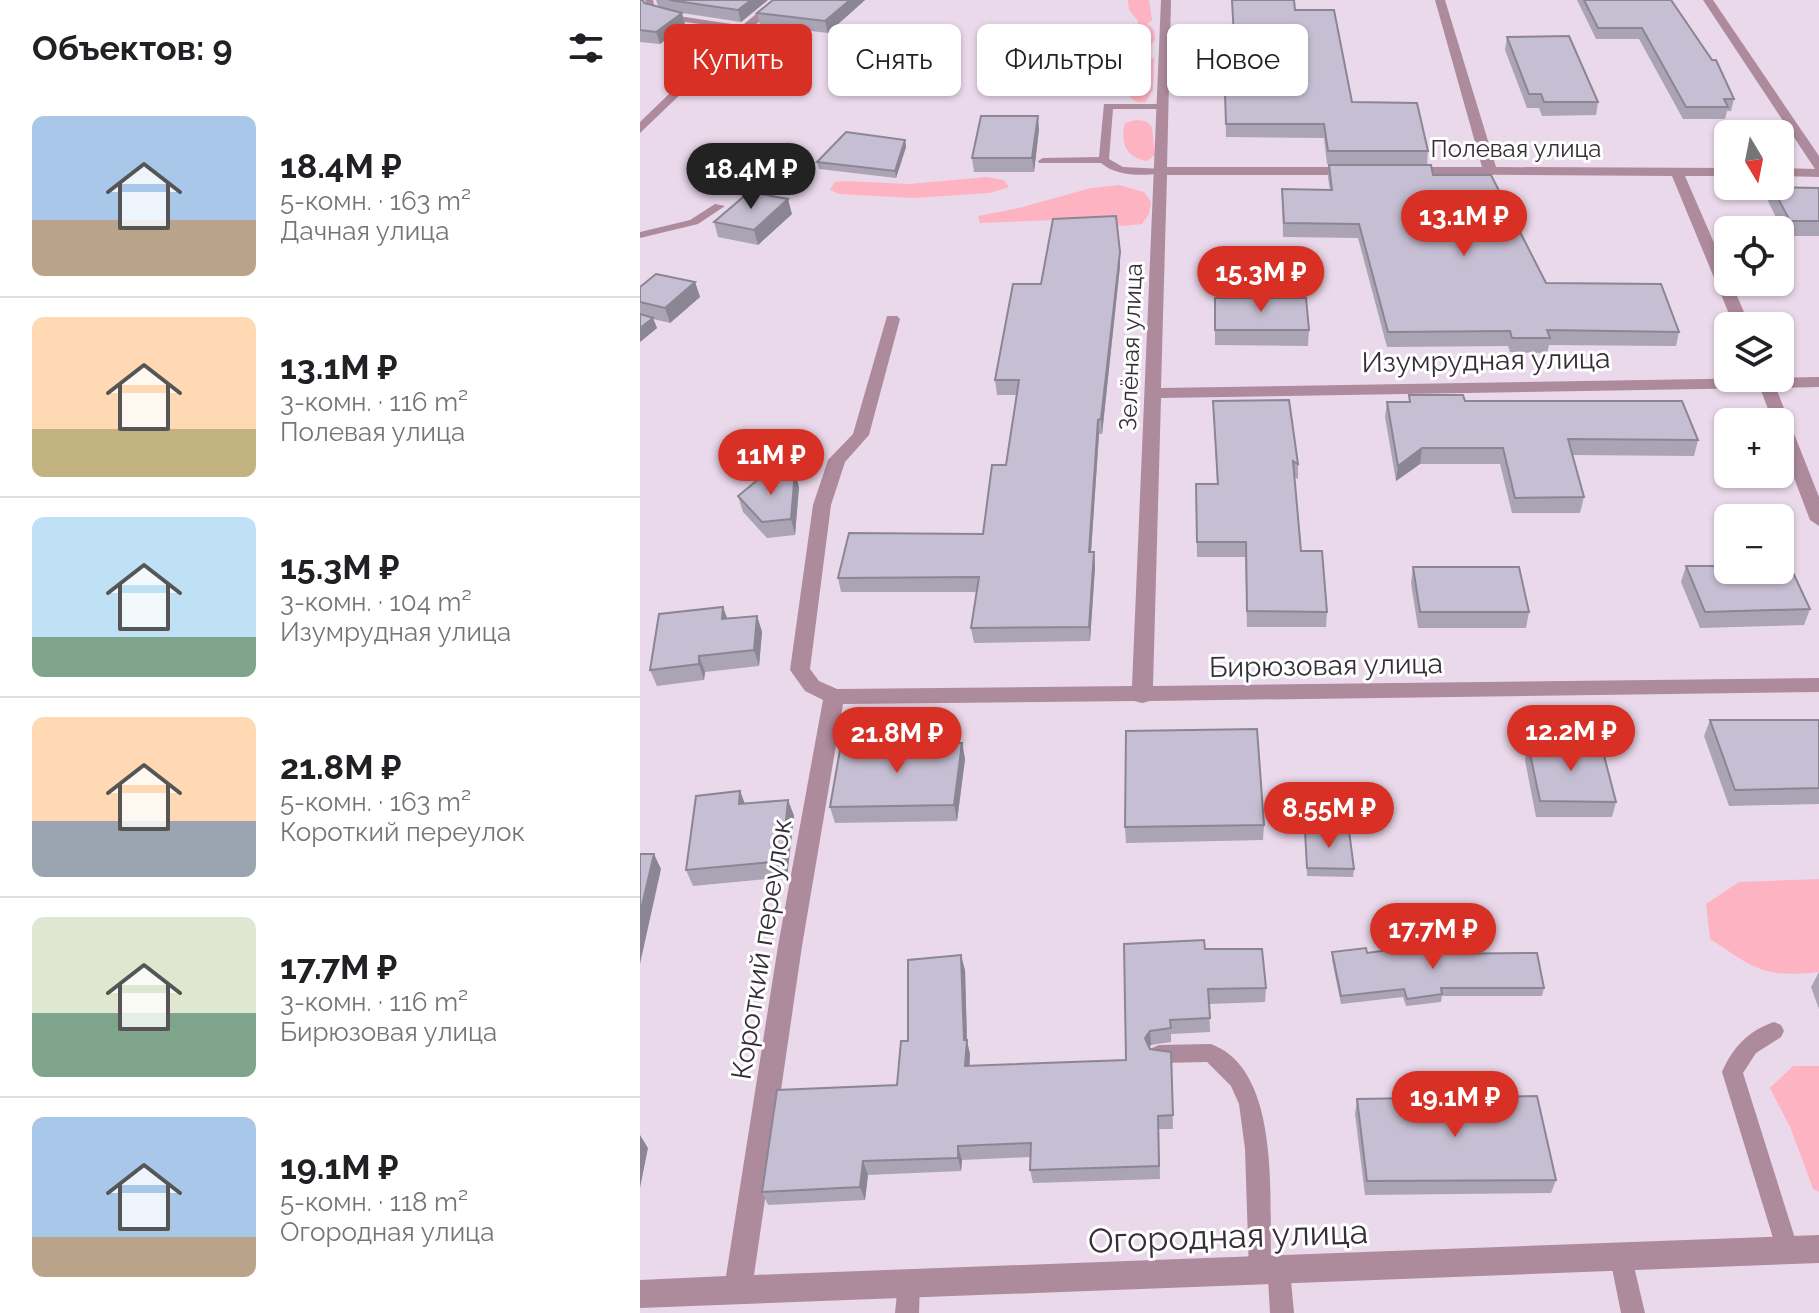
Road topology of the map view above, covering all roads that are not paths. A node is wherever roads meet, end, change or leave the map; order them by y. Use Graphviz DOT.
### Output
graph roads {
  1 [pos="649,0"];
  2 [pos="780,0"];
  3 [pos="1166,0"];
  4 [pos="1440,0"];
  5 [pos="1708,0"];
  6 [pos="723,24"];
  7 [pos="750,24"];
  8 [pos="674,96"];
  9 [pos="1162,106"];
  10 [pos="640,129"];
  11 [pos="1104,160"];
  12 [pos="1043,161"];
  13 [pos="1819,166"];
  14 [pos="1160,171"];
  15 [pos="1364,171"];
  16 [pos="1396,171"];
  17 [pos="1490,171"];
  18 [pos="1677,172"];
  19 [pos="1714,172"];
  20 [pos="1794,172"];
  21 [pos="1819,173"];
  22 [pos="719,206"];
  23 [pos="640,235"];
  24 [pos="1736,312"];
  25 [pos="892,319"];
  26 [pos="1714,380"];
  27 [pos="1794,381"];
  28 [pos="1819,382"];
  29 [pos="1770,392"];
  30 [pos="1154,393"];
  31 [pos="1819,520"];
  32 [pos="1819,685"];
  33 [pos="1142,696"];
  34 [pos="834,697"];
  35 [pos="1774,1031"];
  36 [pos="1159,1054"];
  37 [pos="1819,1249"];
  38 [pos="1788,1251"];
  39 [pos="1621,1258"];
  40 [pos="1270,1270"];
  41 [pos="909,1283"];
  42 [pos="738,1288"];
  43 [pos="640,1294"];
  44 [pos="907,1313"];
  45 [pos="1282,1313"];
  46 [pos="1633,1313"];
  1 -- 6 [label="lane"];
  2 -- 7 [label="street"];
  3 -- 9 [label="street, Зелёная улица"];
  4 -- 17 [label="street"];
  5 -- 13 [label="street"];
  8 -- 10 [label="street"];
  9 -- 11 [label="lane"];
  9 -- 14 [label="street, Зелёная улица"];
  11 -- 12 [label="lane"];
  11 -- 14 [label="lane"];
  14 -- 15 [label="street"];
  14 -- 30 [label="street, Зелёная улица"];
  16 -- 17 [label="street, Полевая улица"];
  17 -- 18 [label="street, Полевая улица"];
  18 -- 19 [label="street, Полевая улица"];
  18 -- 24 [label="street"];
  20 -- 21 [label="street"];
  22 -- 23 [label="lane"];
  25 -- 34 [label="street"];
  26 -- 30 [label="street, Изумрудная улица"];
  27 -- 28 [label="street, Изумрудная улица"];
  29 -- 31 [label="street"];
  30 -- 33 [label="street, Зелёная улица"];
  32 -- 33 [label="street, Бирюзовая улица"];
  33 -- 34 [label="street, Бирюзовая улица"];
  34 -- 42 [label="street, Короткий переулок"];
  35 -- 38 [label="lane"];
  36 -- 40 [label="lane"];
  37 -- 38 [label="street, Огородная улица"];
  38 -- 39 [label="street, Огородная улица"];
  39 -- 40 [label="street, Огородная улица"];
  39 -- 46 [label="lane"];
  40 -- 41 [label="street, Огородная улица"];
  40 -- 45 [label="lane"];
  41 -- 42 [label="street, Огородная улица"];
  41 -- 44 [label="lane"];
  42 -- 43 [label="street, Огородная улица"];
}
